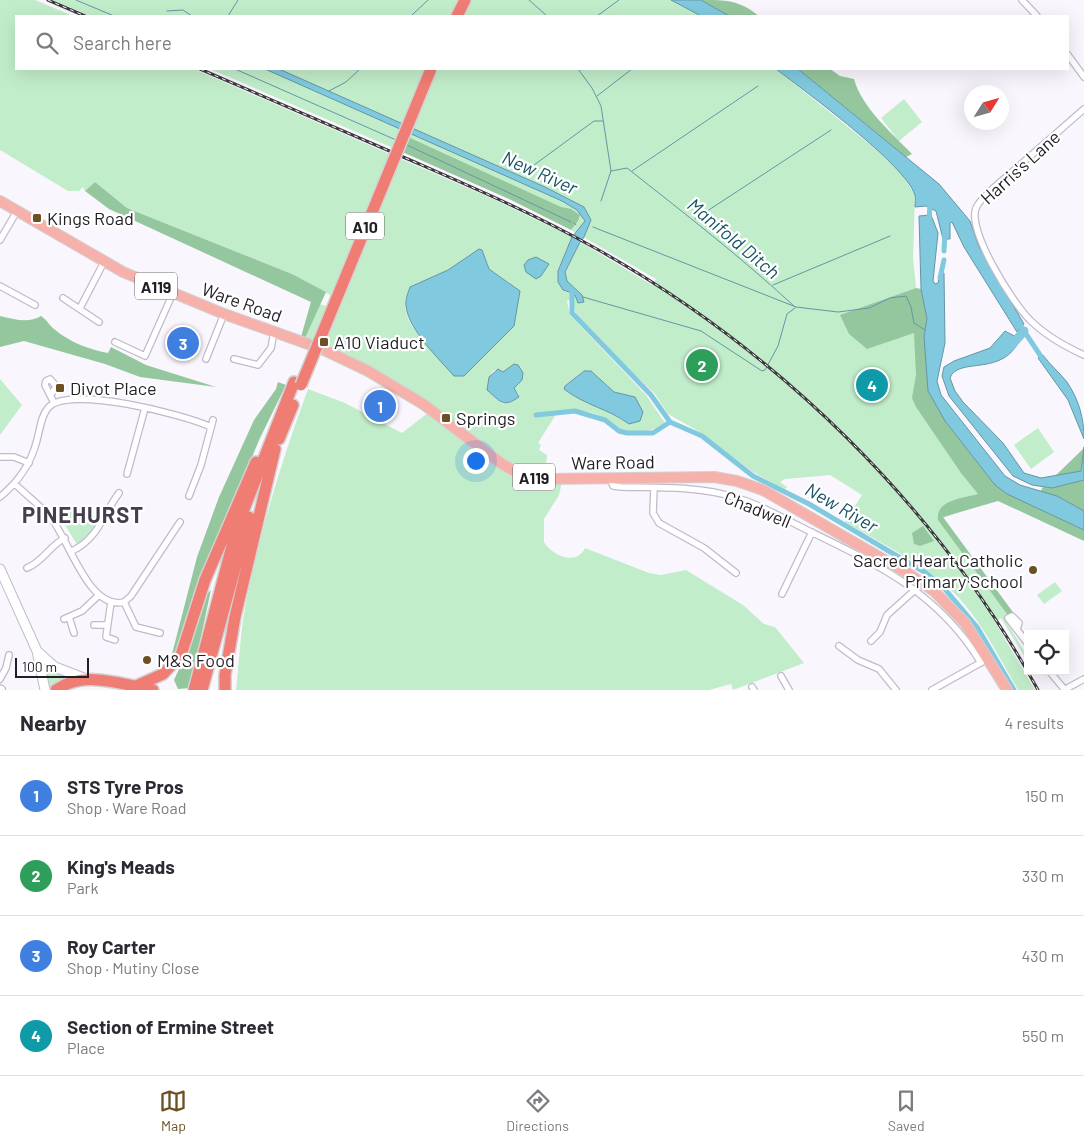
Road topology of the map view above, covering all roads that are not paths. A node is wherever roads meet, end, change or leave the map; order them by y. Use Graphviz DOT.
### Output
graph roads {
  1 [pos="457,0"];
  2 [pos="465,0"];
  3 [pos="1022,0"];
  4 [pos="449,15"];
  5 [pos="458,15"];
  6 [pos="1036,15"];
  7 [pos="1069,56"];
  8 [pos="422,70"];
  9 [pos="430,70"];
  10 [pos="1084,77"];
  11 [pos="1084,109"];
  12 [pos="0,201"];
  13 [pos="17,211"];
  14 [pos="0,240"];
  15 [pos="104,262"];
  16 [pos="0,286"];
  17 [pos="173,293"];
  18 [pos="63,298"];
  19 [pos="35,305"];
  20 [pos="80,308"];
  21 [pos="224,314"];
  22 [pos="99,322"];
  23 [pos="274,332"];
  24 [pos="115,342"];
  25 [pos="1084,355"];
  26 [pos="206,359"];
  27 [pos="234,359"];
  28 [pos="297,383"];
  29 [pos="51,395"];
  30 [pos="54,403"];
  31 [pos="145,408"];
  32 [pos="213,420"];
  33 [pos="278,420"];
  34 [pos="211,427"];
  35 [pos="275,448"];
  36 [pos="0,457"];
  37 [pos="30,463"];
  38 [pos="127,474"];
  39 [pos="609,477"];
  40 [pos="15,484"];
  41 [pos="654,488"];
  42 [pos="119,492"];
  43 [pos="189,496"];
  44 [pos="0,497"];
  45 [pos="180,522"];
  46 [pos="812,532"];
  47 [pos="64,538"];
  48 [pos="72,551"];
  49 [pos="27,568"];
  50 [pos="0,569"];
  51 [pos="736,573"];
  52 [pos="916,589"];
  53 [pos="782,594"];
  54 [pos="99,595"];
  55 [pos="111,602"];
  56 [pos="124,602"];
  57 [pos="94,625"];
  58 [pos="106,625"];
  59 [pos="1017,629"];
  60 [pos="74,633"];
  61 [pos="160,633"];
  62 [pos="1024,639"];
  63 [pos="115,640"];
  64 [pos="871,641"];
  65 [pos="839,646"];
  66 [pos="37,651"];
  67 [pos="9,655"];
  68 [pos="985,661"];
  69 [pos="1052,675"];
  70 [pos="781,676"];
  71 [pos="0,679"];
  72 [pos="86,679"];
  73 [pos="1084,679"];
  74 [pos="134,686"];
  75 [pos="45,690"];
  76 [pos="56,690"];
  77 [pos="153,690"];
  78 [pos="194,690"];
  79 [pos="202,690"];
  80 [pos="225,690"];
  81 [pos="789,690"];
  82 [pos="896,690"];
  83 [pos="932,690"];
  84 [pos="1007,690"];
  85 [pos="1064,690"];
  1 -- 4 [label="highway"];
  2 -- 5 [label="highway"];
  3 -- 6 [label="street"];
  7 -- 10 [label="street"];
  8 -- 28 [label="highway, A10"];
  9 -- 28 [label="highway, A10, bridge"];
  11 -- 25 [label="street, Harris's Lane"];
  12 -- 13 [label="main road, Ware Road / A119"];
  13 -- 14 [label="street"];
  13 -- 15 [label="main road, Ware Road / A119"];
  15 -- 17 [label="main road, Ware Road / A119"];
  15 -- 20 [label="street"];
  16 -- 19 [label="street"];
  17 -- 21 [label="main road, Ware Road / A119"];
  17 -- 24 [label="street"];
  18 -- 20 [label="street"];
  20 -- 22 [label="street"];
  21 -- 23 [label="main road, Ware Road / A119"];
  21 -- 26 [label="street"];
  23 -- 27 [label="street"];
  23 -- 39 [label="main road, Ware Road / A119"];
  28 -- 33 [label="highway, A10"];
  28 -- 35 [label="highway, A10"];
  29 -- 30 [label="street"];
  30 -- 31 [label="street"];
  30 -- 37 [label="street"];
  31 -- 34 [label="street"];
  31 -- 38 [label="street"];
  32 -- 34 [label="street"];
  33 -- 74 [label="highway"];
  33 -- 78 [label="highway, A10"];
  34 -- 43 [label="street"];
  35 -- 79 [label="highway, A10"];
  35 -- 80 [label="highway"];
  36 -- 37 [label="street"];
  37 -- 40 [label="street"];
  39 -- 41 [label="street, Chadwell"];
  39 -- 68 [label="main road, Ware Road / A119"];
  40 -- 44 [label="street"];
  40 -- 47 [label="street"];
  41 -- 46 [label="street, Chadwell"];
  41 -- 51 [label="street"];
  42 -- 48 [label="street"];
  45 -- 56 [label="street"];
  46 -- 52 [label="street, Chadwell"];
  46 -- 53 [label="street"];
  47 -- 48 [label="street"];
  47 -- 49 [label="street"];
  48 -- 54 [label="street"];
  50 -- 66 [label="main road"];
  52 -- 64 [label="street"];
  52 -- 68 [label="street, Chadwell"];
  54 -- 55 [label="street"];
  54 -- 60 [label="street"];
  55 -- 56 [label="street"];
  55 -- 58 [label="street"];
  56 -- 61 [label="street"];
  57 -- 58 [label="street"];
  58 -- 63 [label="street"];
  59 -- 62 [label="street"];
  65 -- 82 [label="street"];
  66 -- 72 [label="main road"];
  66 -- 75 [label="main road"];
  67 -- 71 [label="street"];
  68 -- 83 [label="street"];
  68 -- 84 [label="main road, Ware Road / A119"];
  69 -- 85 [label="street"];
  70 -- 81 [label="street"];
  72 -- 74 [label="highway"];
  72 -- 76 [label="highway"];
  73 -- 85 [label="street"];
  74 -- 77 [label="highway"];
}
